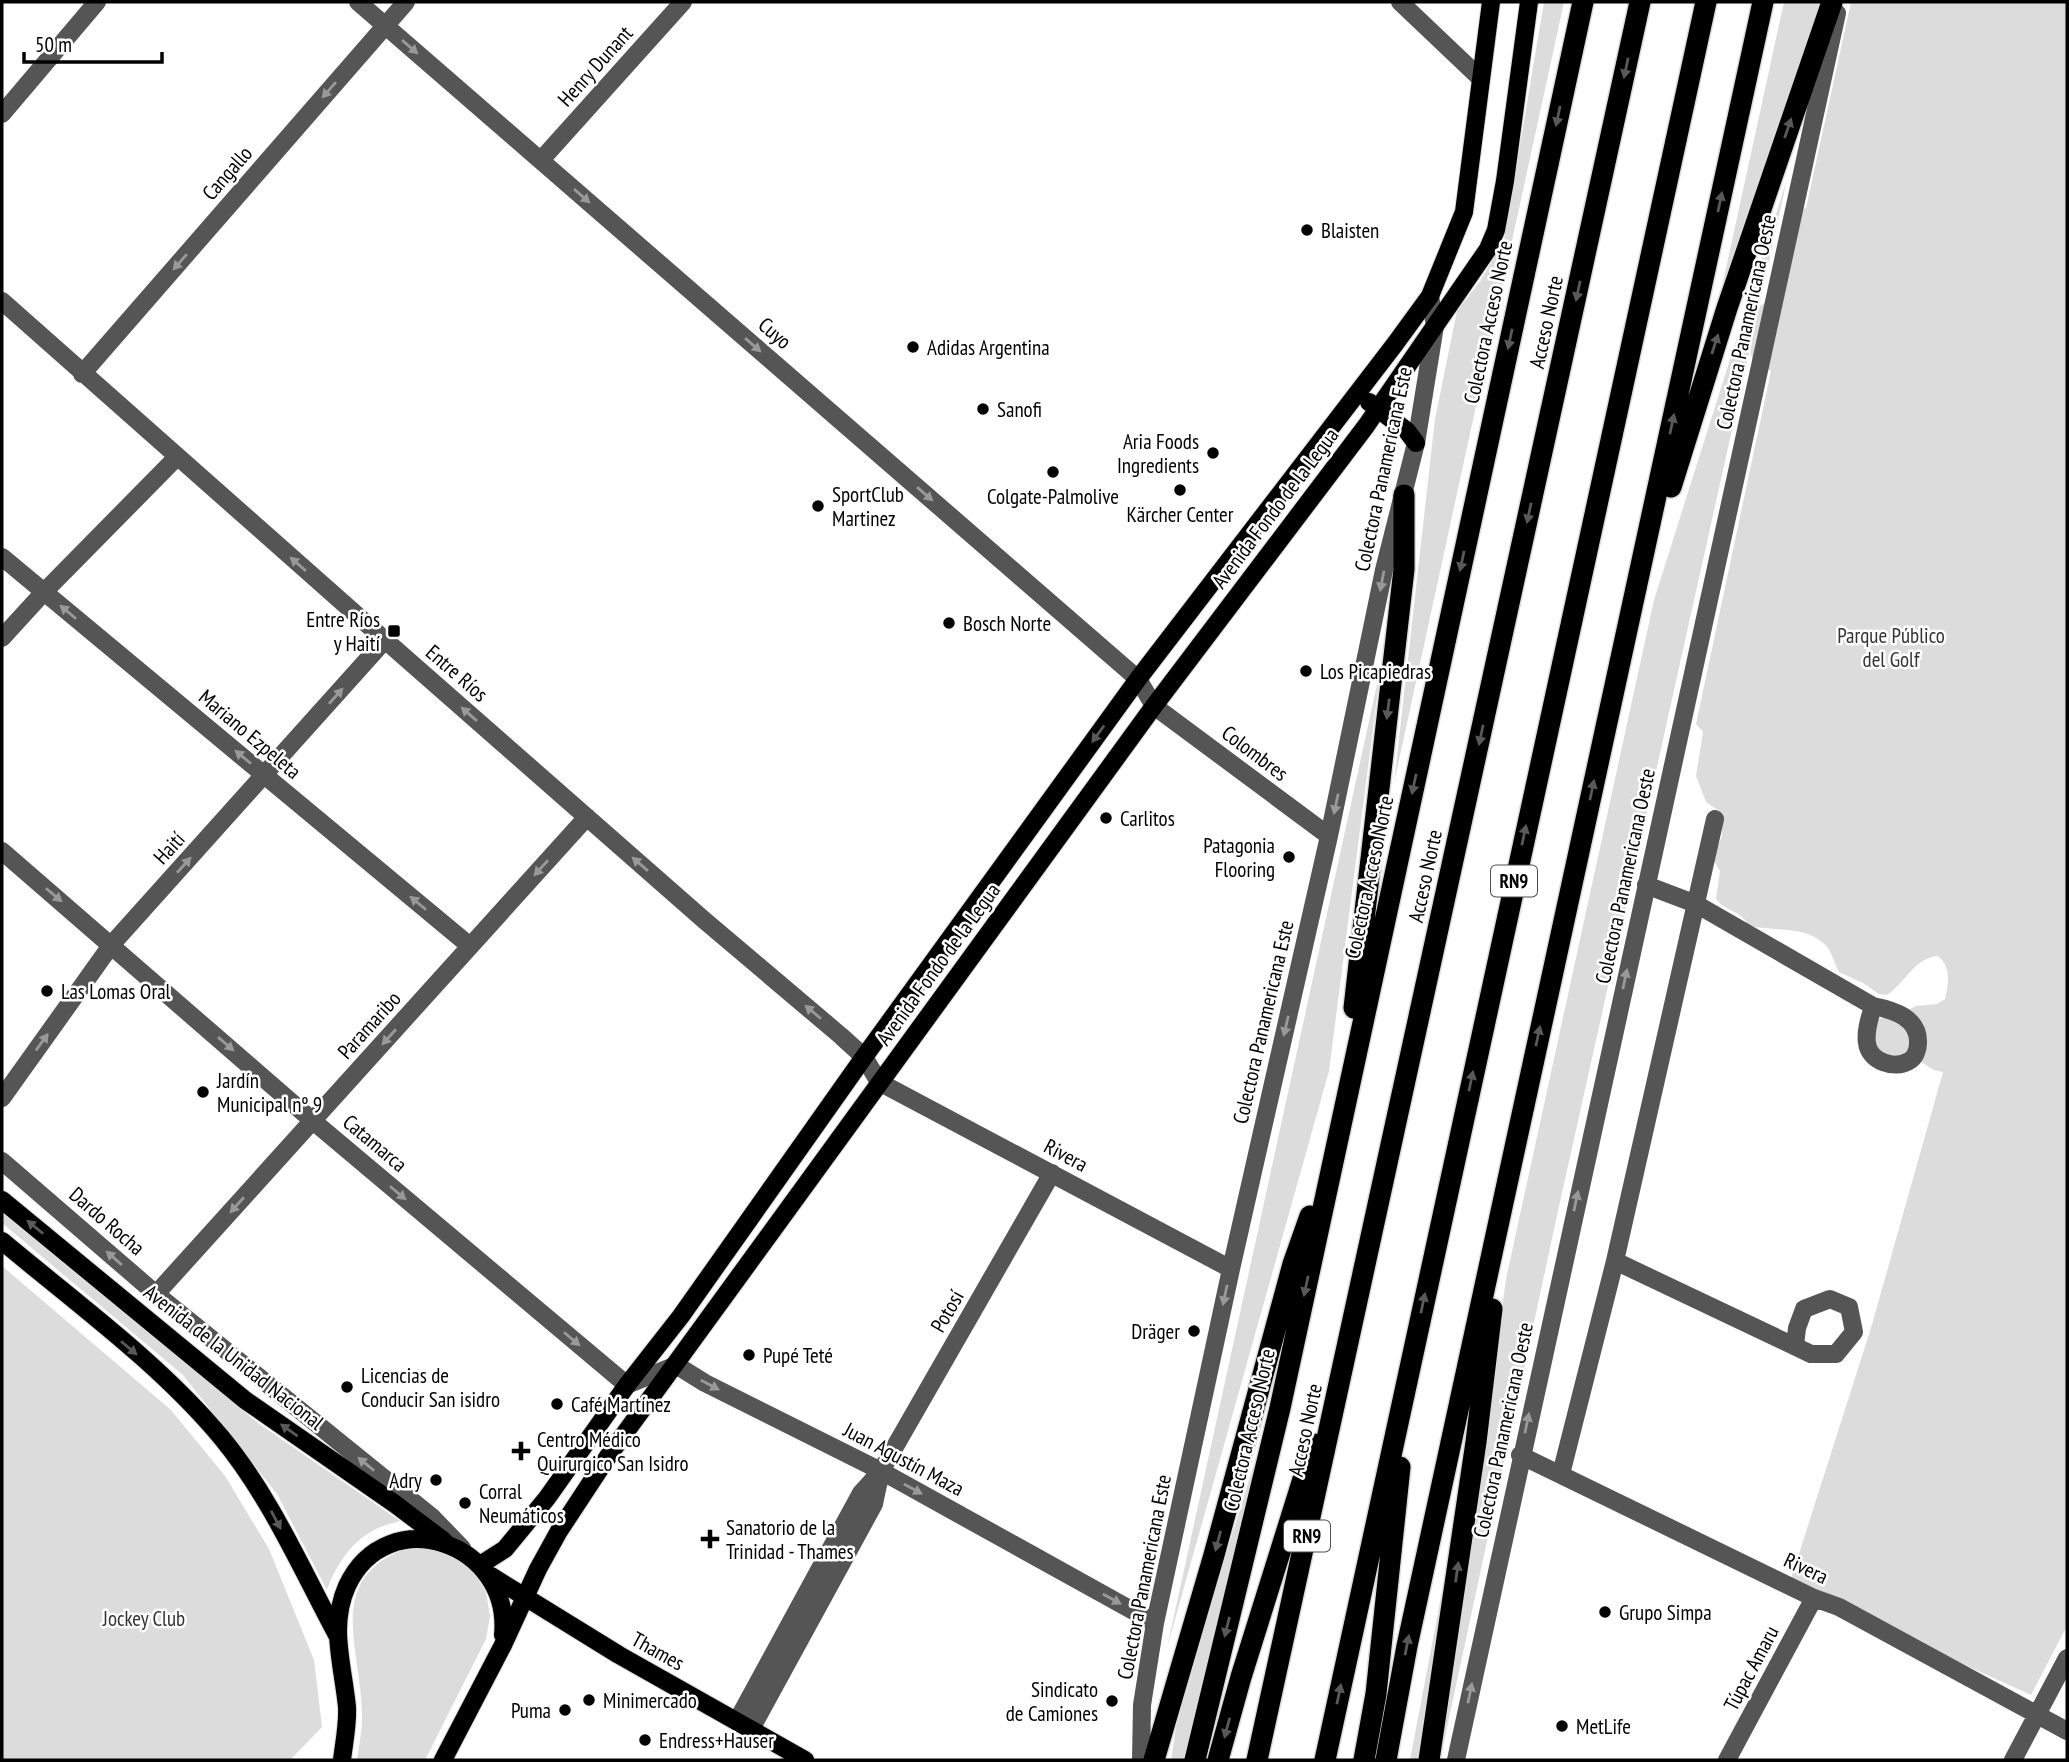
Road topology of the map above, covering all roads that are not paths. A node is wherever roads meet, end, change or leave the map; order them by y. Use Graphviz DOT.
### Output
graph roads {
  1 [pos="97,2"];
  2 [pos="358,2"];
  3 [pos="406,2"];
  4 [pos="683,2"];
  5 [pos="1400,2"];
  6 [pos="1491,2"];
  7 [pos="1529,2"];
  8 [pos="1583,2"];
  9 [pos="1640,2"];
  10 [pos="1706,2"];
  11 [pos="1763,2"];
  12 [pos="1832,2"];
  13 [pos="1839,2"];
  14 [pos="385,25"];
  15 [pos="1480,78"];
  16 [pos="2,114"];
  17 [pos="541,160"];
  18 [pos="1430,296"];
  19 [pos="2,301"];
  20 [pos="1435,326"];
  21 [pos="82,374"];
  22 [pos="1357,394"];
  23 [pos="1378,408"];
  24 [pos="1416,443"];
  25 [pos="177,457"];
  26 [pos="1404,495"];
  27 [pos="2,557"];
  28 [pos="44,592"];
  29 [pos="1630,620"];
  30 [pos="2,638"];
  31 [pos="385,640"];
  32 [pos="1138,679"];
  33 [pos="1154,706"];
  34 [pos="265,776"];
  35 [pos="587,817"];
  36 [pos="1715,819"];
  37 [pos="1329,836"];
  38 [pos="2,851"];
  39 [pos="1646,885"];
  40 [pos="1696,904"];
  41 [pos="112,944"];
  42 [pos="471,946"];
  43 [pos="1874,1006"];
  44 [pos="864,1057"];
  45 [pos="879,1082"];
  46 [pos="2,1098"];
  47 [pos="313,1121"];
  48 [pos="1341,1123"];
  49 [pos="2,1161"];
  50 [pos="1052,1173"];
  51 [pos="1508,1175"];
  52 [pos="2,1200"];
  53 [pos="2,1241"];
  54 [pos="1615,1261"];
  55 [pos="1231,1269"];
  56 [pos="156,1294"];
  57 [pos="1356,1312"];
  58 [pos="1796,1346"];
  59 [pos="1412,1353"];
  60 [pos="676,1365"];
  61 [pos="627,1385"];
  62 [pos="1520,1455"];
  63 [pos="881,1471"];
  64 [pos="1561,1474"];
  65 [pos="444,1541"];
  66 [pos="481,1566"];
  67 [pos="525,1598"];
  68 [pos="1814,1598"];
  69 [pos="1155,1623"];
  70 [pos="337,1635"];
  71 [pos="503,1645"];
  72 [pos="2067,1658"];
  73 [pos="2037,1716"];
  74 [pos="744,1725"];
  75 [pos="2067,1731"];
  76 [pos="345,1735"];
  77 [pos="329,1760"];
  78 [pos="342,1760"];
  79 [pos="443,1760"];
  80 [pos="805,1760"];
  81 [pos="1141,1760"];
  82 [pos="1154,1760"];
  83 [pos="1195,1760"];
  84 [pos="1219,1760"];
  85 [pos="1257,1760"];
  86 [pos="1325,1760"];
  87 [pos="1364,1760"];
  88 [pos="1385,1760"];
  89 [pos="1429,1760"];
  90 [pos="1456,1760"];
  91 [pos="1727,1760"];
  92 [pos="2013,1760"];
  1 -- 16 [label="street"];
  2 -- 14 [label="street, Cuyo"];
  3 -- 14 [label="street, Cangallo"];
  4 -- 17 [label="street, Henry Dunant"];
  5 -- 15 [label="street"];
  6 -- 15 [label="main road, Avenida Fondo de la Legua"];
  7 -- 20 [label="main road, Avenida Fondo de la Legua"];
  8 -- 48 [label="highway, Colectora Acceso Norte, one-way"];
  9 -- 57 [label="highway, Acceso Norte / RN9, one-way"];
  59 -- 10 [label="highway, RN9, one-way"];
  29 -- 11 [label="highway, one-way"];
  29 -- 12 [label="highway, one-way"];
  13 -- 39 [label="street, Colectora Panamericana Oeste"];
  14 -- 17 [label="street, Cuyo, one-way"];
  14 -- 21 [label="street, Cangallo, one-way"];
  15 -- 18 [label="main road, Avenida Fondo de la Legua"];
  17 -- 32 [label="street, Cuyo, one-way"];
  18 -- 20 [label="street, Colectora Panamericana Este"];
  18 -- 22 [label="main road, Avenida Fondo de la Legua"];
  19 -- 21 [label="street, Entre Ríos"];
  20 -- 23 [label="main road, Avenida Fondo de la Legua"];
  20 -- 24 [label="street, Colectora Panamericana Este"];
  21 -- 25 [label="street, Entre Ríos"];
  22 -- 23 [label="main road"];
  22 -- 32 [label="main road, Avenida Fondo de la Legua"];
  23 -- 24 [label="main road"];
  23 -- 33 [label="main road, Avenida Fondo de la Legua"];
  24 -- 26 [label="street, Colectora Panamericana Este"];
  25 -- 28 [label="street"];
  31 -- 25 [label="street, Entre Ríos, one-way"];
  26 -- 37 [label="street, Colectora Panamericana Este, one-way"];
  26 -- 48 [label="highway, one-way"];
  27 -- 28 [label="street, Mariano Ezpeleta"];
  28 -- 30 [label="street"];
  34 -- 28 [label="street, Mariano Ezpeleta, one-way"];
  51 -- 29 [label="highway, one-way"];
  34 -- 31 [label="street, Haití, one-way"];
  35 -- 31 [label="street, Entre Ríos, one-way"];
  32 -- 33 [label="street, Cuyo"];
  32 -- 44 [label="main road, Avenida Fondo de la Legua, one-way"];
  33 -- 37 [label="street, Colombres"];
  33 -- 45 [label="main road, Avenida Fondo de la Legua"];
  41 -- 34 [label="street, Haití, one-way"];
  42 -- 34 [label="street, Mariano Ezpeleta, one-way"];
  35 -- 42 [label="street, Paramaribo, one-way"];
  44 -- 35 [label="street, Entre Ríos, one-way"];
  36 -- 40 [label="street"];
  37 -- 55 [label="street, Colectora Panamericana Este, one-way"];
  38 -- 41 [label="street, Catamarca, one-way"];
  39 -- 40 [label="street"];
  62 -- 39 [label="street, Colectora Panamericana Oeste, one-way"];
  40 -- 43 [label="street"];
  40 -- 54 [label="street"];
  46 -- 41 [label="street, Haití, one-way"];
  41 -- 47 [label="street, Catamarca, one-way"];
  42 -- 47 [label="street, Paramaribo, one-way"];
  44 -- 45 [label="street, Entre Ríos"];
  44 -- 61 [label="main road, Avenida Fondo de la Legua"];
  45 -- 50 [label="street, Rivera"];
  45 -- 60 [label="main road, Avenida Fondo de la Legua"];
  47 -- 56 [label="street, Paramaribo, one-way"];
  47 -- 61 [label="street, Catamarca, one-way"];
  48 -- 82 [label="highway, one-way"];
  48 -- 83 [label="highway, Colectora Acceso Norte, one-way"];
  56 -- 49 [label="street, Dardo Rocha, one-way"];
  50 -- 55 [label="street, Rivera"];
  50 -- 63 [label="street, Potosí"];
  88 -- 51 [label="highway, one-way"];
  89 -- 51 [label="highway, one-way"];
  65 -- 52 [label="main road, Avenida de la Unidad Nacional, one-way"];
  53 -- 70 [label="main road, one-way"];
  54 -- 58 [label="street"];
  54 -- 64 [label="street"];
  55 -- 69 [label="street, Colectora Panamericana Este, one-way"];
  66 -- 56 [label="street, Dardo Rocha, one-way"];
  57 -- 84 [label="highway, one-way"];
  57 -- 85 [label="highway, Acceso Norte / RN9"];
  86 -- 59 [label="highway, RN9, one-way"];
  59 -- 87 [label="highway"];
  60 -- 61 [label="street"];
  60 -- 63 [label="street, Juan Agustín Maza, one-way"];
  60 -- 67 [label="main road, Avenida Fondo de la Legua"];
  61 -- 66 [label="main road, Avenida Fondo de la Legua"];
  62 -- 64 [label="street, Rivera"];
  90 -- 62 [label="street, Colectora Panamericana Oeste, one-way"];
  63 -- 69 [label="street, Juan Agustín Maza, one-way"];
  63 -- 74 [label="street, Potosí"];
  64 -- 68 [label="street, Rivera"];
  65 -- 66 [label="main road, Avenida de la Unidad Nacional"];
  65 -- 70 [label="main road"];
  66 -- 67 [label="main road, Thames"];
  66 -- 71 [label="main road"];
  67 -- 71 [label="main road, Avenida Fondo de la Legua"];
  67 -- 74 [label="main road, Thames"];
  68 -- 73 [label="street, Rivera"];
  68 -- 91 [label="street, Túpac Amaru"];
  69 -- 81 [label="street, Colectora Panamericana Este"];
  70 -- 76 [label="main road"];
  71 -- 79 [label="main road, Avenida Fondo de la Legua"];
  72 -- 73 [label="street"];
  73 -- 75 [label="street, Rivera"];
  73 -- 92 [label="street"];
  74 -- 80 [label="main road, Thames"];
  76 -- 77 [label="main road"];
  76 -- 78 [label="main road"];
}
